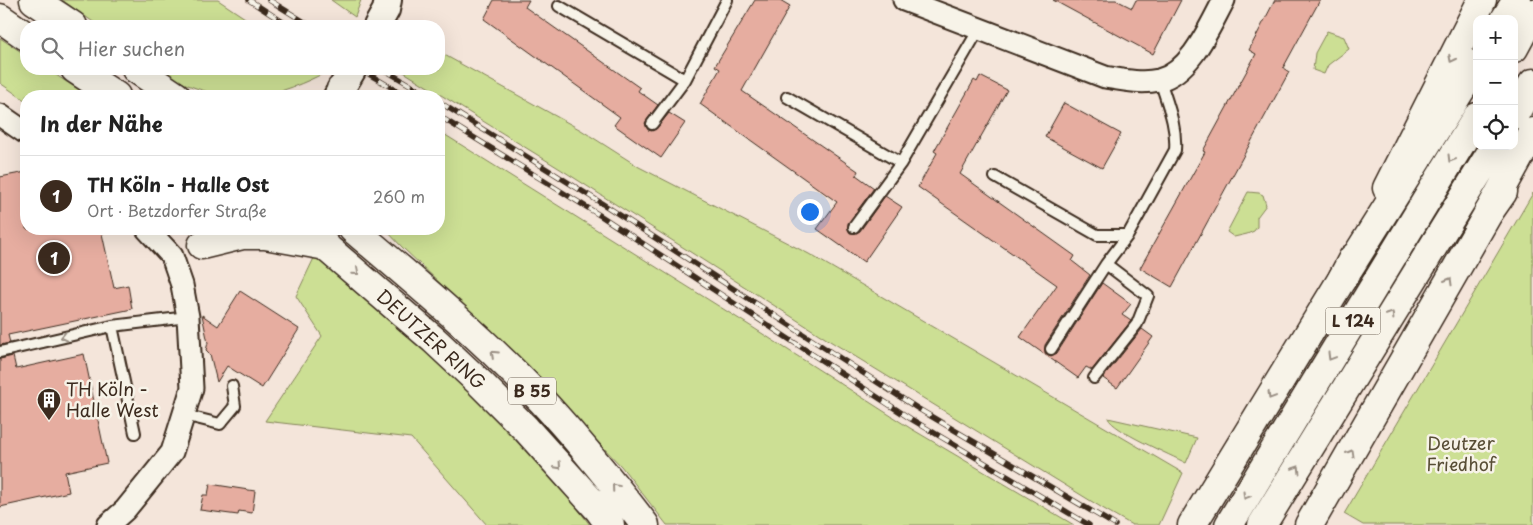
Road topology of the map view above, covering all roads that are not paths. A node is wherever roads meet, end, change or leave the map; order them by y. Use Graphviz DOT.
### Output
graph roads {
  1 [pos="34,0"];
  2 [pos="388,0"];
  3 [pos="727,0"];
  4 [pos="1224,0"];
  5 [pos="1482,0"];
  6 [pos="1517,0"];
  7 [pos="911,1"];
  8 [pos="559,6"];
  9 [pos="1533,13"];
  10 [pos="1508,15"];
  11 [pos="0,18"];
  12 [pos="64,20"];
  13 [pos="380,20"];
  14 [pos="979,29"];
  15 [pos="20,32"];
  16 [pos="1518,41"];
  17 [pos="1473,70"];
  18 [pos="84,75"];
  19 [pos="145,75"];
  20 [pos="685,80"];
  21 [pos="1160,80"];
  22 [pos="1533,83"];
  23 [pos="107,90"];
  24 [pos="167,90"];
  25 [pos="787,97"];
  26 [pos="1518,108"];
  27 [pos="0,115"];
  28 [pos="652,124"];
  29 [pos="1473,124"];
  30 [pos="20,129"];
  31 [pos="1533,132"];
  32 [pos="1533,147"];
  33 [pos="1493,150"];
  34 [pos="901,163"];
  35 [pos="995,177"];
  36 [pos="1489,212"];
  37 [pos="854,227"];
  38 [pos="153,235"];
  39 [pos="362,235"];
  40 [pos="1128,235"];
  41 [pos="211,237"];
  42 [pos="316,237"];
  43 [pos="172,256"];
  44 [pos="1106,264"];
  45 [pos="1342,280"];
  46 [pos="188,318"];
  47 [pos="112,326"];
  48 [pos="1051,349"];
  49 [pos="0,352"];
  50 [pos="1094,378"];
  51 [pos="232,386"];
  52 [pos="184,415"];
  53 [pos="135,433"];
  54 [pos="108,525"];
  55 [pos="610,525"];
  56 [pos="645,525"];
  57 [pos="1192,525"];
  58 [pos="1229,525"];
  59 [pos="1262,525"];
  60 [pos="1309,525"];
  1 -- 12 [label="main road"];
  2 -- 13 [label="street"];
  3 -- 20 [label="lane"];
  4 -- 21 [label="street"];
  5 -- 45 [label="main road, one-way"];
  6 -- 10 [label="main road"];
  7 -- 14 [label="street"];
  8 -- 20 [label="lane"];
  9 -- 16 [label="main road"];
  11 -- 15 [label="main road"];
  14 -- 21 [label="street"];
  14 -- 34 [label="lane"];
  17 -- 45 [label="main road"];
  18 -- 23 [label="main road"];
  19 -- 24 [label="main road"];
  20 -- 28 [label="lane"];
  21 -- 40 [label="lane"];
  22 -- 26 [label="main road"];
  25 -- 34 [label="lane"];
  27 -- 30 [label="street"];
  29 -- 58 [label="main road, L 124, one-way"];
  31 -- 36 [label="main road"];
  32 -- 36 [label="main road"];
  59 -- 33 [label="main road, L 124, one-way"];
  34 -- 37 [label="lane"];
  35 -- 40 [label="lane"];
  60 -- 36 [label="main road, one-way"];
  38 -- 43 [label="street"];
  56 -- 39 [label="main road, DEUTZER RING / B 55, one-way"];
  40 -- 44 [label="lane"];
  41 -- 42 [label="main road"];
  41 -- 43 [label="street"];
  42 -- 55 [label="main road, DEUTZER RING / B 55, one-way"];
  43 -- 46 [label="street"];
  44 -- 48 [label="lane"];
  44 -- 50 [label="lane"];
  45 -- 57 [label="main road, one-way"];
  46 -- 47 [label="lane"];
  46 -- 52 [label="street"];
  47 -- 49 [label="lane, one-way"];
  47 -- 53 [label="lane"];
  51 -- 52 [label="lane"];
  52 -- 54 [label="street"];
}
